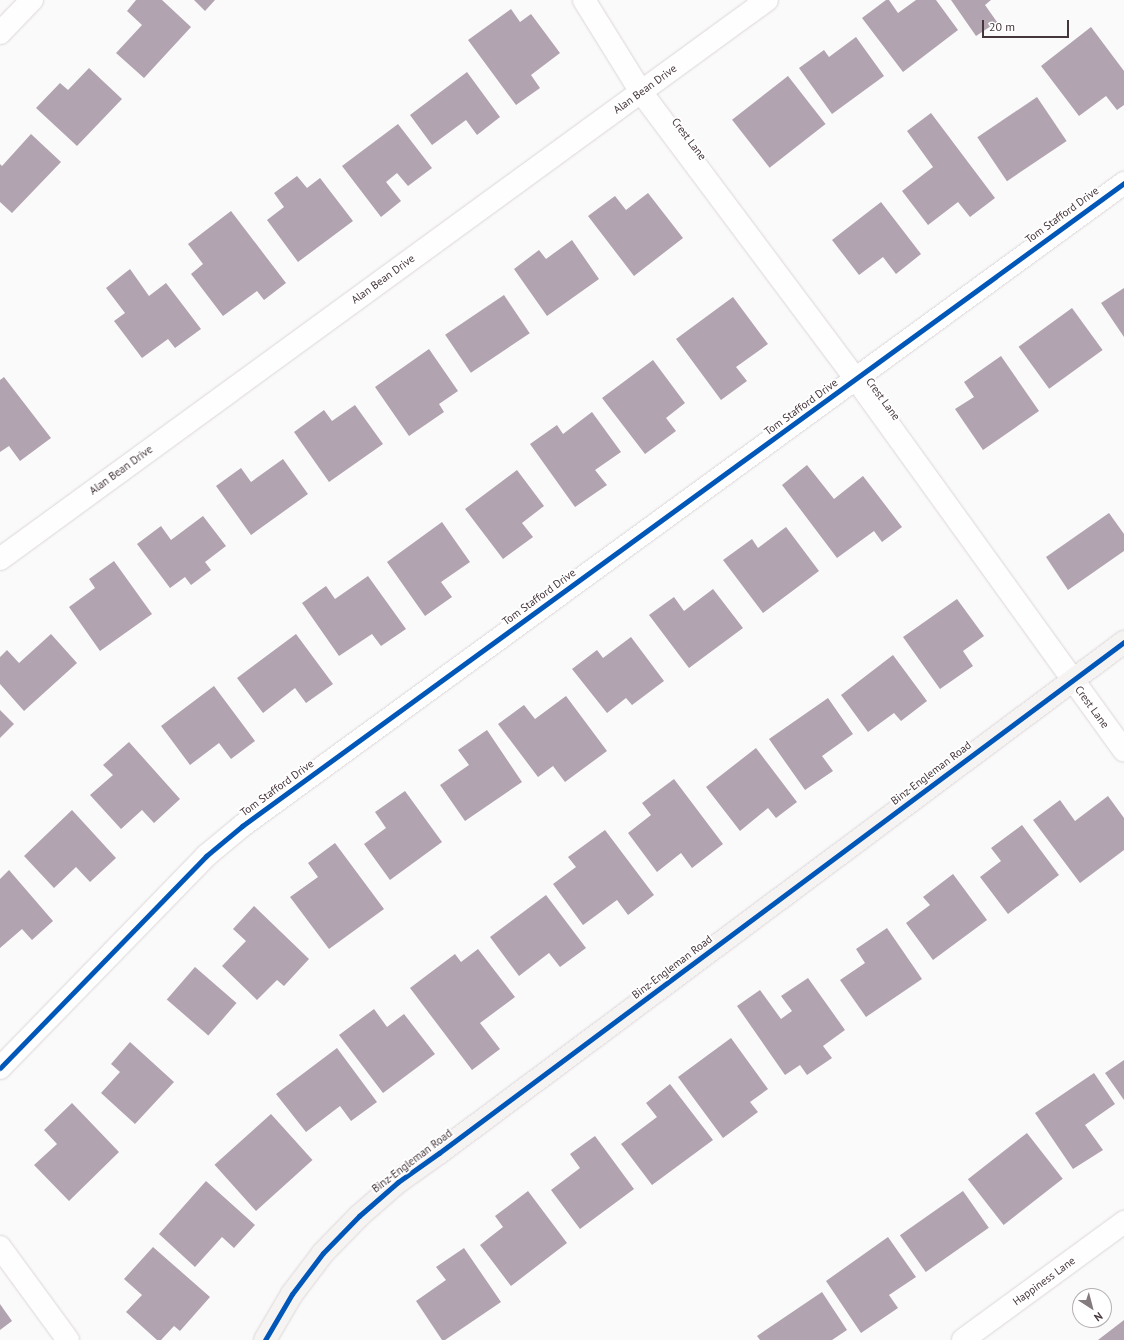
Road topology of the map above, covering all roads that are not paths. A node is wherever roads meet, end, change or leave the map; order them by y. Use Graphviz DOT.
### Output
graph roads {
  1 [pos="32,0"];
  2 [pos="584,0"];
  3 [pos="767,0"];
  4 [pos="0,33"];
  5 [pos="641,92"];
  6 [pos="1124,183"];
  7 [pos="856,379"];
  8 [pos="0,559"];
  9 [pos="1124,642"];
  10 [pos="1072,680"];
  11 [pos="1124,751"];
  12 [pos="0,1068"];
  13 [pos="1124,1222"];
  14 [pos="0,1247"];
  15 [pos="68,1340"];
  16 [pos="265,1340"];
  17 [pos="963,1340"];
  1 -- 4 [label="street"];
  2 -- 5 [label="street, Crest Lane"];
  3 -- 5 [label="street, Alan Bean Drive"];
  5 -- 7 [label="street, Crest Lane"];
  5 -- 8 [label="street, Alan Bean Drive"];
  6 -- 7 [label="street, Tom Stafford Drive"];
  7 -- 10 [label="street, Crest Lane"];
  7 -- 12 [label="street, Tom Stafford Drive"];
  9 -- 10 [label="street, Binz-Engleman Road"];
  10 -- 11 [label="street, Crest Lane"];
  10 -- 16 [label="street, Binz-Engleman Road"];
  13 -- 17 [label="street, Happiness Lane"];
  14 -- 15 [label="street"];
}
